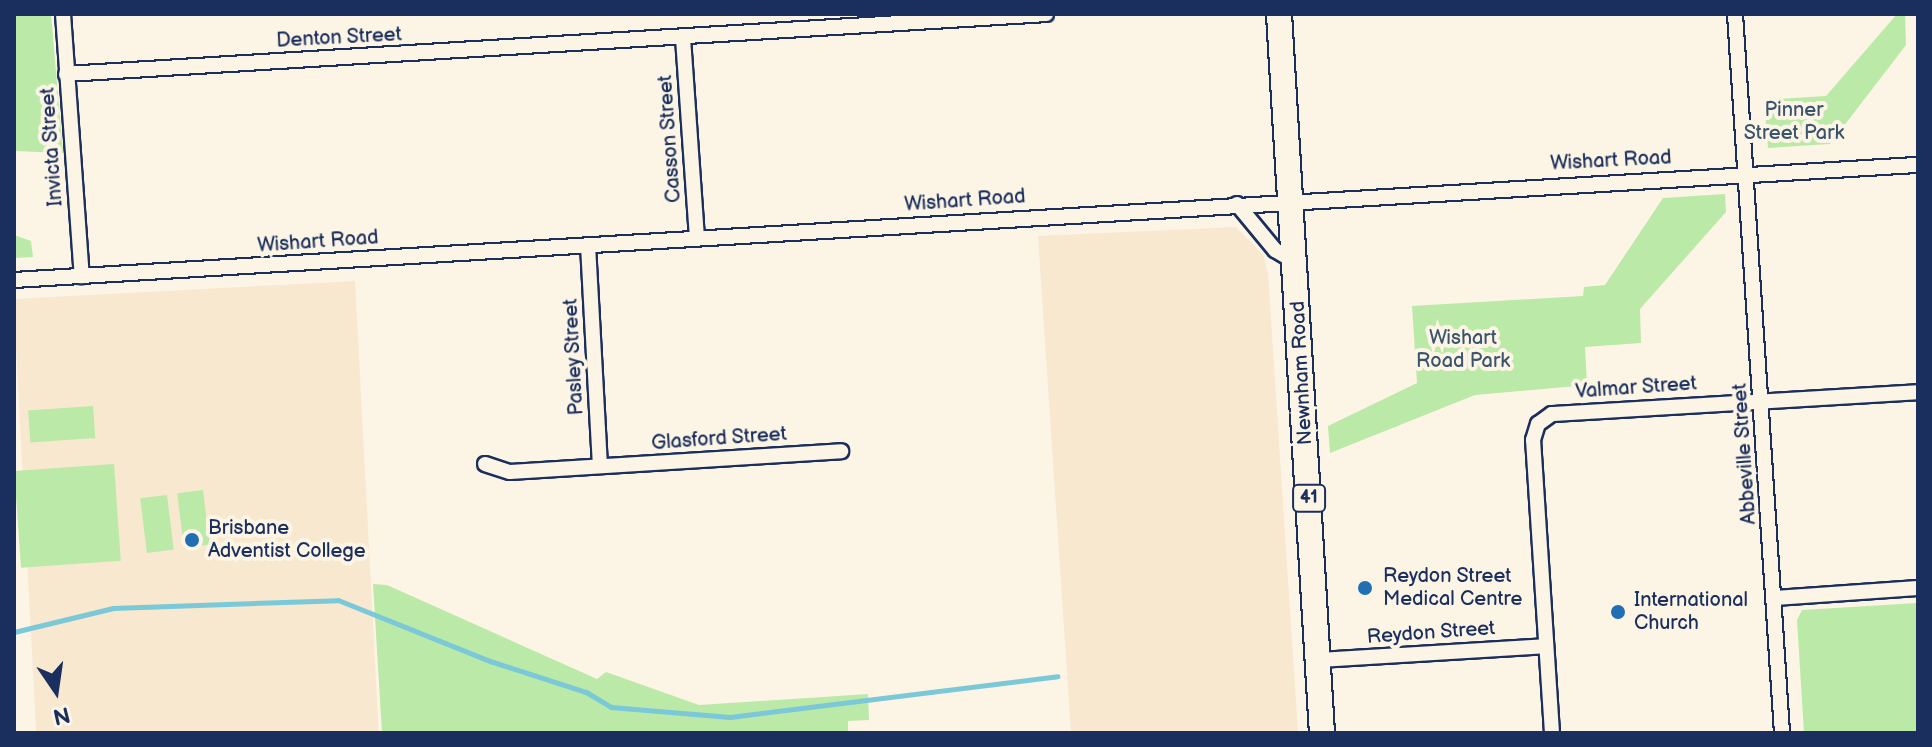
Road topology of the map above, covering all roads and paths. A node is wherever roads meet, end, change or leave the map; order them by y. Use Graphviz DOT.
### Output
graph roads {
  1 [pos="63,14"];
  2 [pos="1046,14"];
  3 [pos="1279,14"];
  4 [pos="1735,14"];
  5 [pos="683,38"];
  6 [pos="66,74"];
  7 [pos="1918,165"];
  8 [pos="1747,173"];
  9 [pos="1291,201"];
  10 [pos="1237,204"];
  11 [pos="697,238"];
  12 [pos="588,245"];
  13 [pos="1295,263"];
  14 [pos="82,276"];
  15 [pos="14,280"];
  16 [pos="1918,392"];
  17 [pos="1762,400"];
  18 [pos="841,451"];
  19 [pos="485,464"];
  20 [pos="600,466"];
  21 [pos="1918,588"];
  22 [pos="1775,598"];
  23 [pos="1546,646"];
  24 [pos="1318,660"];
  25 [pos="1322,733"];
  26 [pos="1552,733"];
  27 [pos="1782,733"];
  1 -- 6 [label="street, Invicta Street"];
  2 -- 5 [label="street, Denton Street"];
  3 -- 9 [label="main road, Newnham Road / 41"];
  4 -- 8 [label="street, Abbeville Street"];
  5 -- 6 [label="street, Denton Street"];
  5 -- 11 [label="street, Casson Street"];
  6 -- 14 [label="street, Invicta Street"];
  7 -- 8 [label="street, Wishart Road"];
  8 -- 9 [label="street, Wishart Road"];
  8 -- 17 [label="street, Abbeville Street"];
  9 -- 10 [label="street, Wishart Road"];
  9 -- 13 [label="main road, Newnham Road / 41"];
  10 -- 11 [label="street, Wishart Road"];
  10 -- 13 [label="street"];
  11 -- 12 [label="street, Wishart Road"];
  12 -- 14 [label="street, Wishart Road"];
  12 -- 20 [label="street, Pasley Street"];
  13 -- 24 [label="main road, Newnham Road / 41"];
  14 -- 15 [label="street, Wishart Road"];
  16 -- 17 [label="street"];
  17 -- 22 [label="street, Abbeville Street"];
  17 -- 23 [label="street, Valmar Street"];
  18 -- 20 [label="street, Glasford Street"];
  19 -- 20 [label="street, Glasford Street"];
  21 -- 22 [label="street"];
  22 -- 27 [label="street, Abbeville Street"];
  23 -- 24 [label="street, Reydon Street"];
  23 -- 26 [label="street, Valmar Street"];
  24 -- 25 [label="main road, Newnham Road / 41"];
}
